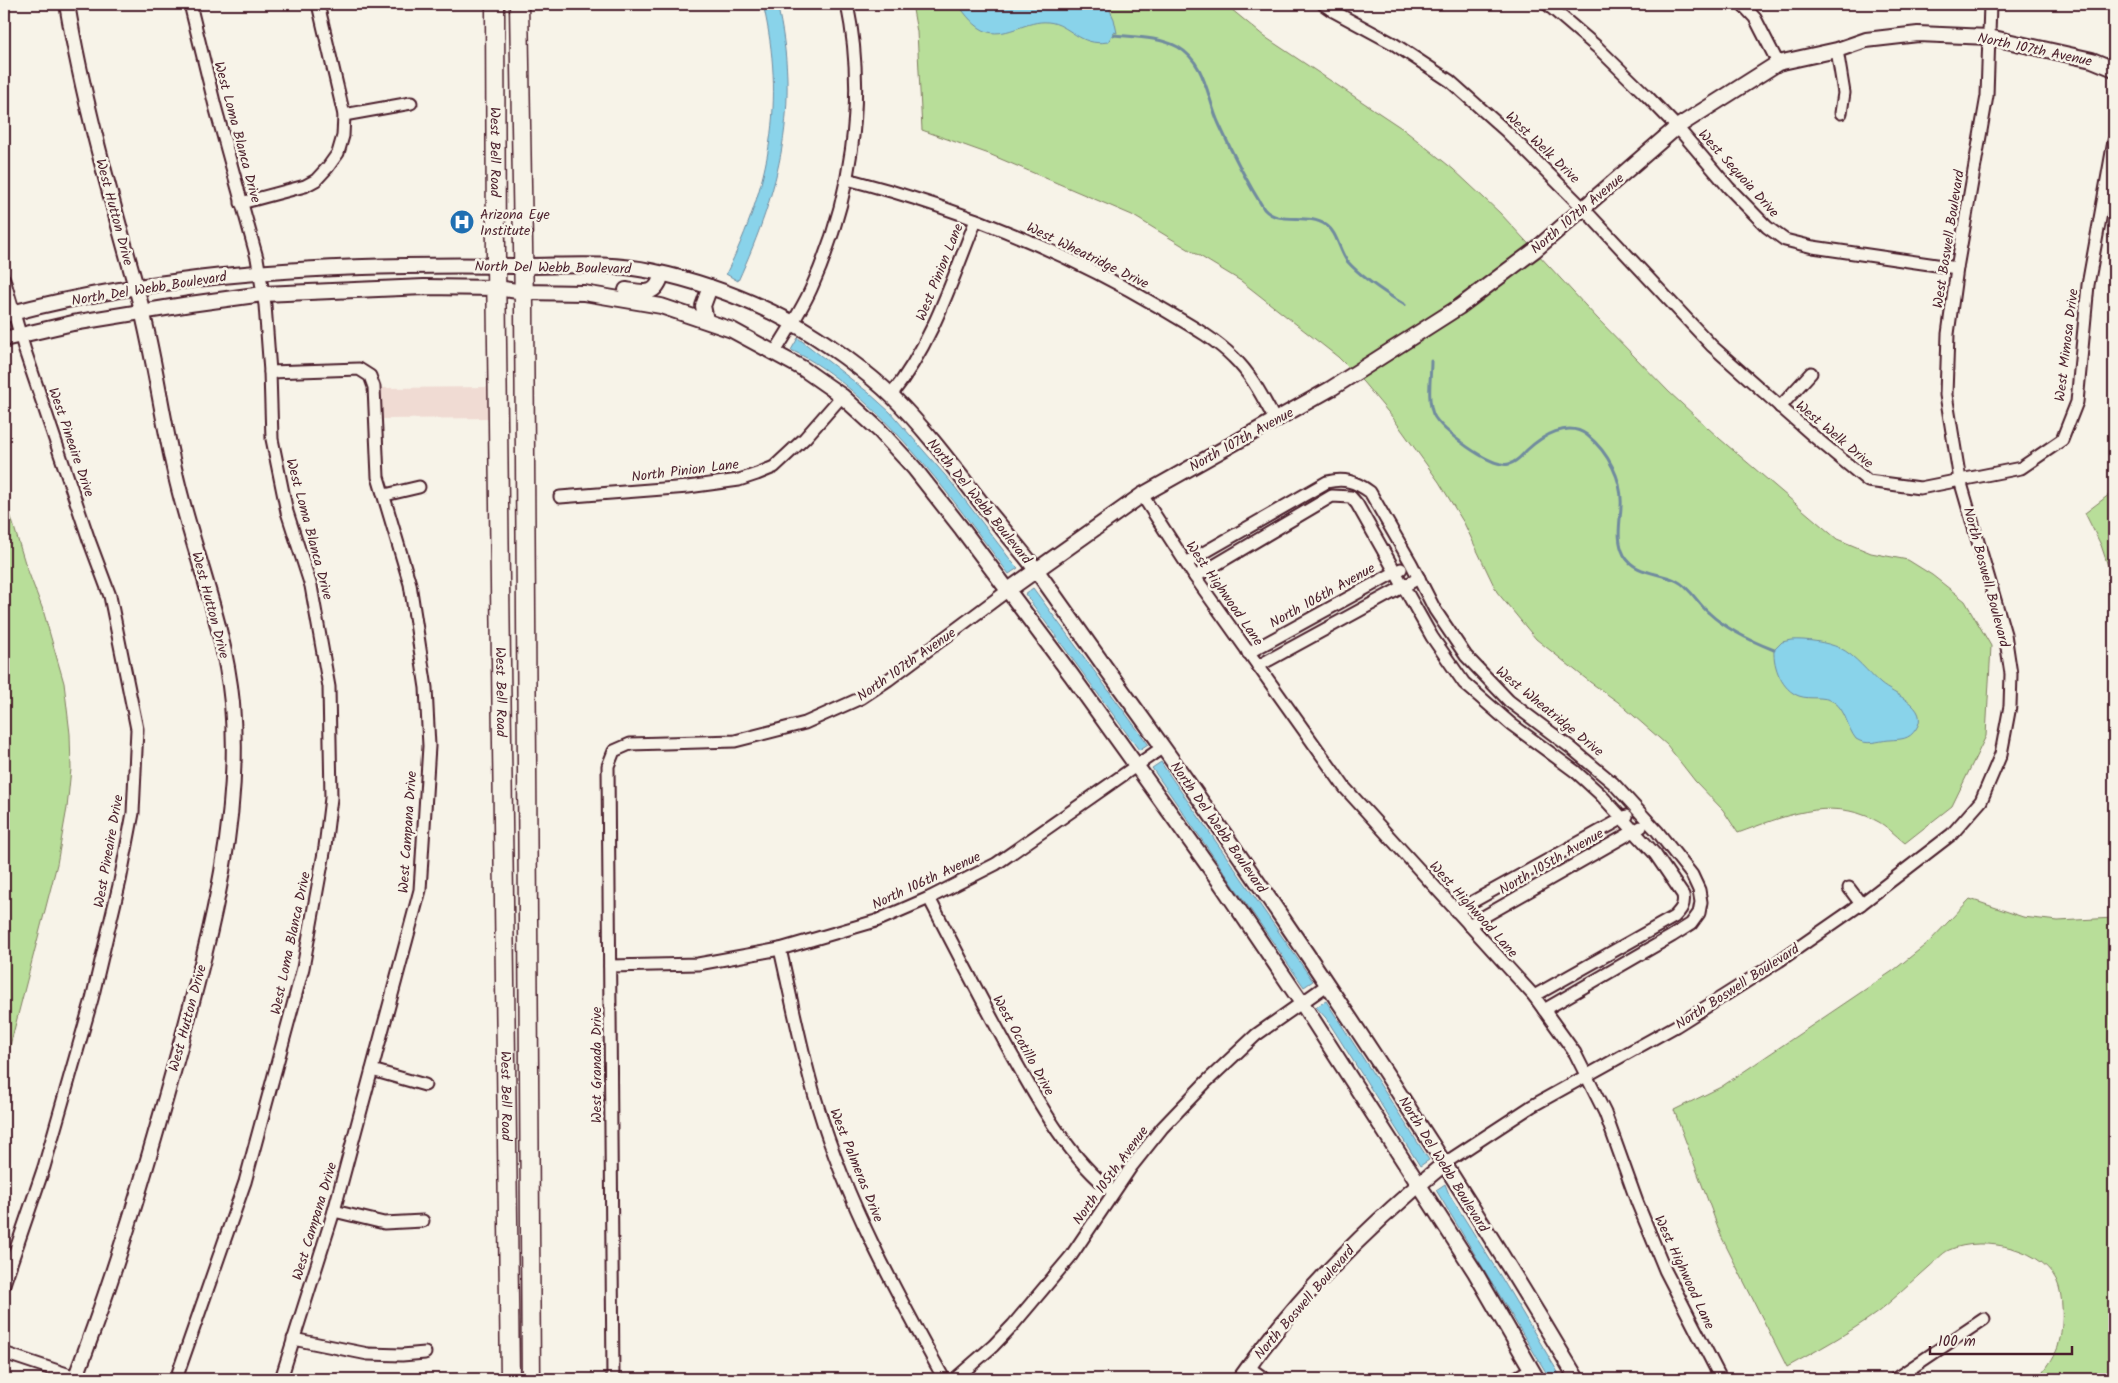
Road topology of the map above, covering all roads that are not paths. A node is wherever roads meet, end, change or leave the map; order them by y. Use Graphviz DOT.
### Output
graph roads {
  1 [pos="67,4"];
  2 [pos="190,4"];
  3 [pos="318,4"];
  4 [pos="495,4"];
  5 [pos="518,4"];
  6 [pos="847,4"];
  7 [pos="1323,4"];
  8 [pos="1547,4"];
  9 [pos="1742,4"];
  10 [pos="1990,4"];
  11 [pos="1989,36"];
  12 [pos="1836,50"];
  13 [pos="1778,63"];
  14 [pos="2114,69"];
  15 [pos="411,103"];
  16 [pos="1841,113"];
  17 [pos="344,115"];
  18 [pos="1677,127"];
  19 [pos="2114,141"];
  20 [pos="846,179"];
  21 [pos="241,203"];
  22 [pos="1584,209"];
  23 [pos="976,220"];
  24 [pos="496,264"];
  25 [pos="522,266"];
  26 [pos="1957,268"];
  27 [pos="260,273"];
  28 [pos="662,274"];
  29 [pos="4,279"];
  30 [pos="710,287"];
  31 [pos="136,288"];
  32 [pos="497,288"];
  33 [pos="524,292"];
  34 [pos="584,293"];
  35 [pos="263,294"];
  36 [pos="142,311"];
  37 [pos="9,314"];
  38 [pos="706,320"];
  39 [pos="792,322"];
  40 [pos="20,335"];
  41 [pos="4,339"];
  42 [pos="774,352"];
  43 [pos="270,372"];
  44 [pos="1811,373"];
  45 [pos="891,395"];
  46 [pos="842,396"];
  47 [pos="1780,407"];
  48 [pos="1275,420"];
  49 [pos="1960,480"];
  50 [pos="419,487"];
  51 [pos="385,495"];
  52 [pos="1142,495"];
  53 [pos="560,497"];
  54 [pos="1186,563"];
  55 [pos="1411,563"];
  56 [pos="1036,570"];
  57 [pos="1395,572"];
  58 [pos="1195,577"];
  59 [pos="1419,578"];
  60 [pos="1404,586"];
  61 [pos="1007,591"];
  62 [pos="1248,653"];
  63 [pos="1258,666"];
  64 [pos="1163,747"];
  65 [pos="614,751"];
  66 [pos="1136,765"];
  67 [pos="1637,810"];
  68 [pos="1622,818"];
  69 [pos="1649,822"];
  70 [pos="1635,831"];
  71 [pos="1849,888"];
  72 [pos="929,898"];
  73 [pos="1860,904"];
  74 [pos="1456,911"];
  75 [pos="1469,925"];
  76 [pos="780,949"];
  77 [pos="610,966"];
  78 [pos="1327,985"];
  79 [pos="1534,996"];
  80 [pos="1302,1002"];
  81 [pos="1544,1010"];
  82 [pos="372,1070"];
  83 [pos="1587,1075"];
  84 [pos="425,1085"];
  85 [pos="1444,1163"];
  86 [pos="1419,1184"];
  87 [pos="1113,1192"];
  88 [pos="334,1211"];
  89 [pos="424,1221"];
  90 [pos="4,1284"];
  91 [pos="1984,1319"];
  92 [pos="293,1339"];
  93 [pos="4,1353"];
  94 [pos="425,1353"];
  95 [pos="1248,1367"];
  96 [pos="1534,1374"];
  97 [pos="78,1378"];
  98 [pos="176,1379"];
  99 [pos="281,1379"];
  100 [pos="510,1379"];
  101 [pos="530,1379"];
  102 [pos="613,1379"];
  103 [pos="944,1379"];
  104 [pos="955,1379"];
  105 [pos="1240,1379"];
  106 [pos="1265,1379"];
  107 [pos="1514,1379"];
  108 [pos="1576,1379"];
  109 [pos="1721,1379"];
  110 [pos="1894,1379"];
  1 -- 31 [label="street, West Hutton Drive"];
  2 -- 21 [label="street, West Loma Blanca Drive"];
  3 -- 17 [label="street"];
  4 -- 5 [label="main road"];
  4 -- 24 [label="main road, West Bell Road"];
  5 -- 25 [label="main road, West Bell Road"];
  6 -- 20 [label="street"];
  7 -- 22 [label="street, West Welk Drive"];
  8 -- 18 [label="street, West Sequoia Drive"];
  9 -- 13 [label="street"];
  10 -- 11 [label="street, West Boswell Boulevard"];
  11 -- 12 [label="street, North 107th Avenue"];
  11 -- 14 [label="street, North 107th Avenue"];
  11 -- 26 [label="street, West Boswell Boulevard"];
  12 -- 13 [label="street, North 107th Avenue"];
  12 -- 16 [label="street"];
  13 -- 18 [label="street, North 107th Avenue"];
  15 -- 17 [label="street"];
  17 -- 21 [label="street"];
  18 -- 22 [label="street, North 107th Avenue"];
  18 -- 26 [label="street, West Sequoia Drive"];
  19 -- 49 [label="street, West Mimosa Drive"];
  20 -- 23 [label="street, West Wheatridge Drive"];
  20 -- 39 [label="street"];
  21 -- 27 [label="street, West Loma Blanca Drive"];
  22 -- 47 [label="street, West Welk Drive"];
  22 -- 48 [label="street, North 107th Avenue"];
  23 -- 45 [label="street, West Pinion Lane"];
  23 -- 48 [label="street, West Wheatridge Drive"];
  24 -- 25 [label="street, North Del Webb Boulevard"];
  24 -- 27 [label="street, North Del Webb Boulevard"];
  24 -- 32 [label="main road, West Bell Road"];
  25 -- 28 [label="street, North Del Webb Boulevard"];
  25 -- 33 [label="main road, West Bell Road"];
  26 -- 49 [label="street, West Boswell Boulevard"];
  27 -- 31 [label="street, North Del Webb Boulevard"];
  27 -- 35 [label="street, West Loma Blanca Drive"];
  28 -- 30 [label="street, North Del Webb Boulevard"];
  28 -- 34 [label="street"];
  29 -- 37 [label="street, West Pineaire Drive"];
  30 -- 38 [label="street"];
  30 -- 39 [label="street, North Del Webb Boulevard"];
  31 -- 36 [label="street, West Hutton Drive"];
  31 -- 37 [label="street, North Del Webb Boulevard"];
  32 -- 33 [label="street, North Del Webb Boulevard"];
  32 -- 35 [label="street, North Del Webb Boulevard"];
  32 -- 100 [label="main road, West Bell Road"];
  33 -- 34 [label="street, North Del Webb Boulevard"];
  33 -- 101 [label="main road, West Bell Road"];
  34 -- 38 [label="street, North Del Webb Boulevard"];
  35 -- 36 [label="street, North Del Webb Boulevard"];
  35 -- 43 [label="street, West Loma Blanca Drive"];
  36 -- 40 [label="street, North Del Webb Boulevard"];
  36 -- 97 [label="street, West Hutton Drive"];
  37 -- 40 [label="street, West Pineaire Drive"];
  38 -- 42 [label="street, North Del Webb Boulevard"];
  39 -- 42 [label="street"];
  39 -- 45 [label="street, North Del Webb Boulevard"];
  40 -- 41 [label="street, North Del Webb Boulevard"];
  40 -- 90 [label="street, West Pineaire Drive"];
  42 -- 46 [label="street, North Del Webb Boulevard"];
  43 -- 51 [label="street, West Campana Drive"];
  43 -- 98 [label="street, West Loma Blanca Drive"];
  44 -- 47 [label="street, West Welk Drive"];
  45 -- 56 [label="street, North Del Webb Boulevard"];
  46 -- 53 [label="street, North Pinion Lane"];
  46 -- 61 [label="street, North Del Webb Boulevard"];
  47 -- 49 [label="street, West Welk Drive"];
  48 -- 52 [label="street, North 107th Avenue"];
  49 -- 73 [label="street, North Boswell Boulevard"];
  50 -- 51 [label="street"];
  51 -- 82 [label="street, West Campana Drive"];
  52 -- 54 [label="street, West Highwood Lane"];
  52 -- 56 [label="street, North 107th Avenue"];
  54 -- 55 [label="street, West Wheatridge Drive"];
  54 -- 58 [label="street, West Highwood Lane"];
  55 -- 57 [label="street, North 106th Avenue"];
  55 -- 59 [label="street, West Wheatridge Drive"];
  56 -- 61 [label="street, North 107th Avenue"];
  56 -- 64 [label="street, North Del Webb Boulevard"];
  57 -- 58 [label="street"];
  57 -- 60 [label="street"];
  57 -- 62 [label="street, North 106th Avenue"];
  58 -- 62 [label="street, West Highwood Lane"];
  59 -- 60 [label="street"];
  59 -- 67 [label="street, West Wheatridge Drive"];
  60 -- 63 [label="street"];
  60 -- 68 [label="street"];
  61 -- 65 [label="street, North 107th Avenue"];
  61 -- 66 [label="street, North Del Webb Boulevard"];
  62 -- 63 [label="street, West Highwood Lane"];
  63 -- 74 [label="street, West Highwood Lane"];
  64 -- 66 [label="street, North 106th Avenue"];
  64 -- 78 [label="street, North Del Webb Boulevard"];
  65 -- 77 [label="street, West Granada Drive"];
  66 -- 72 [label="street, North 106th Avenue"];
  66 -- 80 [label="street, North Del Webb Boulevard"];
  67 -- 68 [label="street, North 105th Avenue"];
  67 -- 69 [label="street, West Wheatridge Drive"];
  68 -- 70 [label="street"];
  68 -- 74 [label="street, North 105th Avenue"];
  69 -- 70 [label="street, North 105th Avenue"];
  69 -- 81 [label="street, West Wheatridge Drive"];
  70 -- 75 [label="street, North 105th Avenue"];
  70 -- 79 [label="street"];
  71 -- 73 [label="street"];
  72 -- 76 [label="street, North 106th Avenue"];
  72 -- 87 [label="street, West Ocotillo Drive"];
  73 -- 83 [label="street, North Boswell Boulevard"];
  74 -- 75 [label="street, West Highwood Lane"];
  75 -- 79 [label="street, West Highwood Lane"];
  76 -- 77 [label="street, North 106th Avenue"];
  76 -- 103 [label="street, West Palmeras Drive"];
  77 -- 102 [label="street, West Granada Drive"];
  78 -- 80 [label="street, North 105th Avenue"];
  78 -- 85 [label="street, North Del Webb Boulevard"];
  79 -- 81 [label="street, West Highwood Lane"];
  80 -- 86 [label="street, North Del Webb Boulevard"];
  80 -- 87 [label="street, North 105th Avenue"];
  81 -- 83 [label="street, West Highwood Lane"];
  82 -- 84 [label="street"];
  82 -- 88 [label="street, West Campana Drive"];
  83 -- 85 [label="street, North Boswell Boulevard"];
  83 -- 109 [label="street, West Highwood Lane"];
  85 -- 86 [label="street, North Boswell Boulevard"];
  85 -- 108 [label="street, North Del Webb Boulevard"];
  86 -- 95 [label="street, North Boswell Boulevard"];
  86 -- 96 [label="street, North Del Webb Boulevard"];
  87 -- 104 [label="street, North 105th Avenue"];
  88 -- 89 [label="street"];
  88 -- 92 [label="street, West Campana Drive"];
  91 -- 110 [label="street"];
  92 -- 94 [label="street"];
  92 -- 99 [label="street, West Campana Drive"];
  93 -- 97 [label="street"];
  95 -- 105 [label="street, North Boswell Boulevard"];
  95 -- 106 [label="street"];
  96 -- 107 [label="street"];
}
